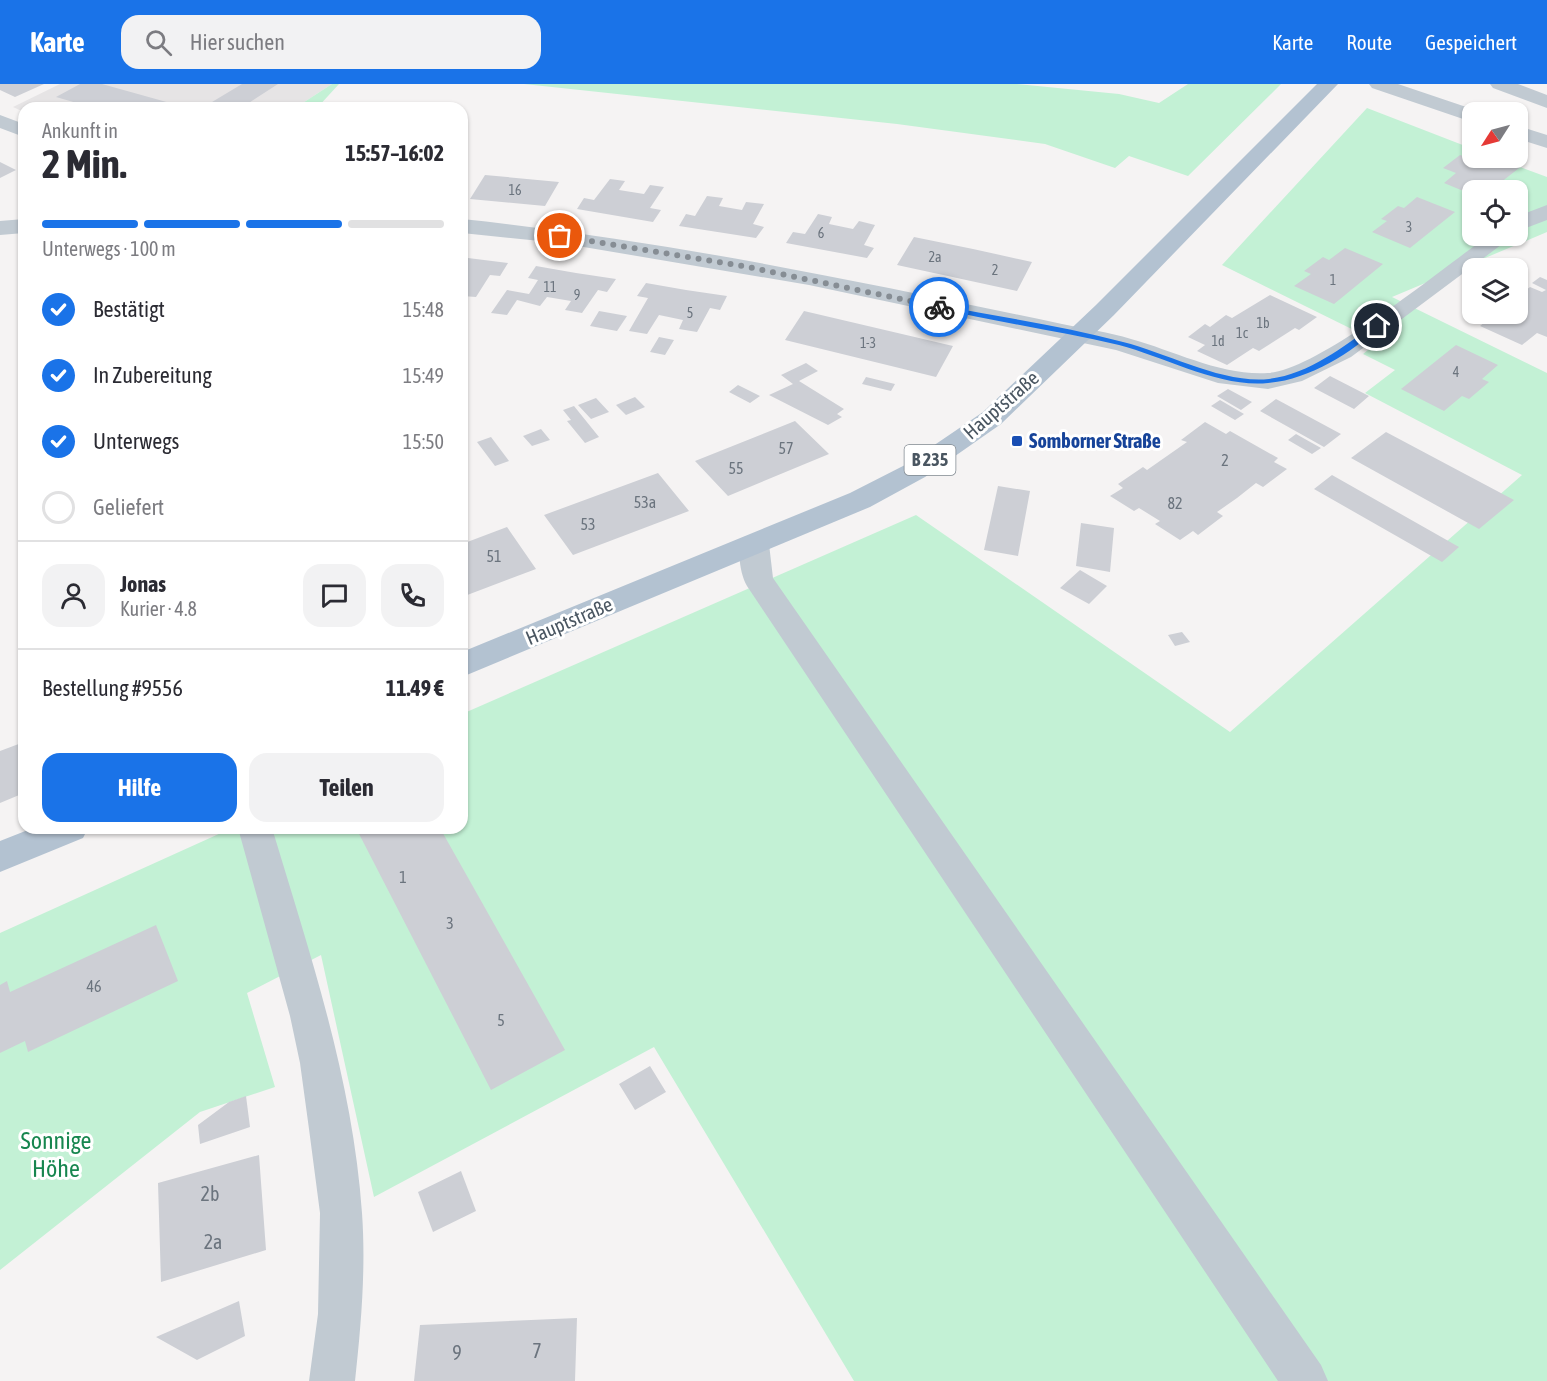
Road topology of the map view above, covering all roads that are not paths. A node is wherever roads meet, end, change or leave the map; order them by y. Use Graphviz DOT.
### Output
graph roads {
  1 [pos="1328,84"];
  2 [pos="1379,84"];
  3 [pos="1500,84"];
  4 [pos="1547,102"];
  5 [pos="1462,112"];
  6 [pos="0,121"];
  7 [pos="18,128"];
  8 [pos="1528,135"];
  9 [pos="1547,142"];
  10 [pos="1547,212"];
  11 [pos="1528,220"];
  12 [pos="18,226"];
  13 [pos="468,227"];
  14 [pos="0,228"];
  15 [pos="1488,246"];
  16 [pos="1079,334"];
  17 [pos="753,544"];
  18 [pos="468,663"];
  19 [pos="56,834"];
  20 [pos="257,834"];
  21 [pos="0,857"];
  22 [pos="332,1381"];
  23 [pos="1305,1381"];
  1 -- 16 [label="main road, Hauptstraße / B 235"];
  2 -- 5 [label="street"];
  3 -- 4 [label="street"];
  6 -- 7 [label="street"];
  8 -- 9 [label="street"];
  10 -- 11 [label="street"];
  12 -- 14 [label="street"];
  13 -- 16 [label="street"];
  15 -- 16 [label="street"];
  16 -- 17 [label="main road, Hauptstraße / B 235"];
  17 -- 18 [label="main road, Hauptstraße / B 235"];
  17 -- 23 [label="street"];
  19 -- 21 [label="main road"];
  20 -- 22 [label="street"];
}
